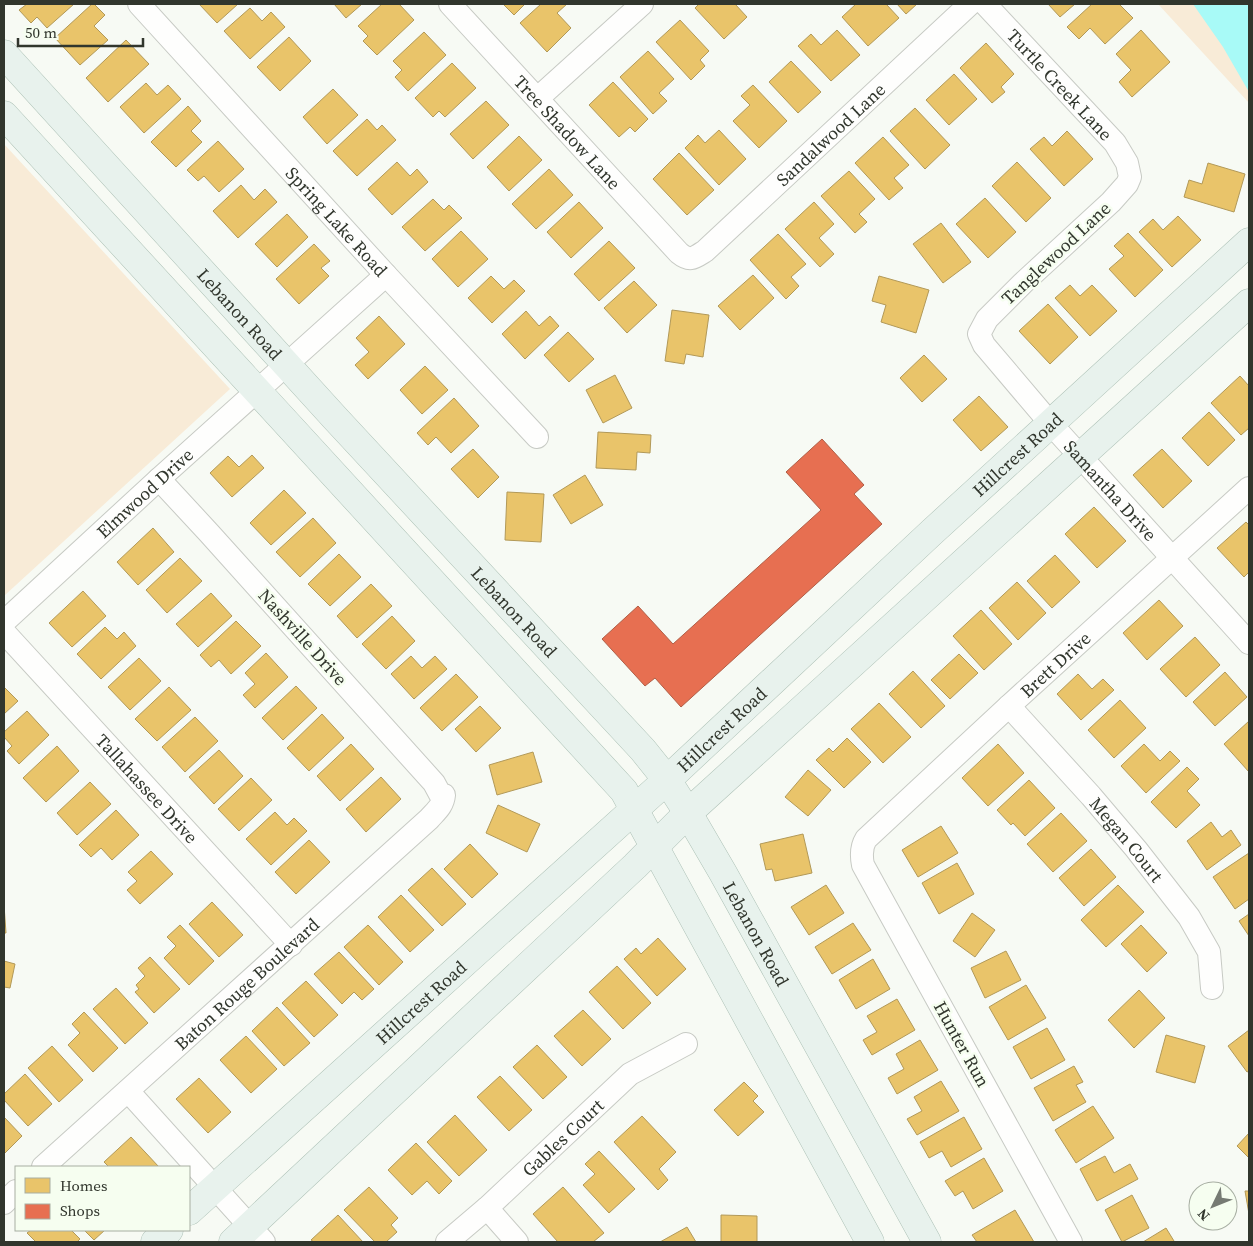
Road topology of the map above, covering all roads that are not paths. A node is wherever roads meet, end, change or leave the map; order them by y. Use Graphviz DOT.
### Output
graph roads {
  1 [pos="139,4"];
  2 [pos="450,4"];
  3 [pos="642,4"];
  4 [pos="970,4"];
  5 [pos="985,4"];
  6 [pos="4,54"];
  7 [pos="538,98"];
  8 [pos="4,115"];
  9 [pos="1129,170"];
  10 [pos="1249,242"];
  11 [pos="686,258"];
  12 [pos="386,275"];
  13 [pos="1249,303"];
  14 [pos="978,334"];
  15 [pos="287,364"];
  16 [pos="256,392"];
  17 [pos="1051,424"];
  18 [pos="537,437"];
  19 [pos="1080,457"];
  20 [pos="158,479"];
  21 [pos="1249,488"];
  22 [pos="932,532"];
  23 [pos="1173,558"];
  24 [pos="962,564"];
  25 [pos="4,622"];
  26 [pos="4,632"];
  27 [pos="1249,643"];
  28 [pos="1008,706"];
  29 [pos="666,780"];
  30 [pos="444,795"];
  31 [pos="634,808"];
  32 [pos="688,813"];
  33 [pos="863,844"];
  34 [pos="654,848"];
  35 [pos="291,945"];
  36 [pos="1212,988"];
  37 [pos="686,1044"];
  38 [pos="128,1091"];
  39 [pos="44,1166"];
  40 [pos="215,1188"];
  41 [pos="15,1193"];
  42 [pos="4,1203"];
  43 [pos="487,1208"];
  44 [pos="190,1211"];
  45 [pos="168,1231"];
  46 [pos="249,1237"];
  47 [pos="155,1242"];
  48 [pos="447,1242"];
  49 [pos="517,1242"];
  50 [pos="870,1242"];
  51 [pos="927,1242"];
  52 [pos="1072,1242"];
  1 -- 12 [label="street, Spring Lake Road"];
  2 -- 7 [label="street, Tree Shadow Lane"];
  3 -- 7 [label="street"];
  4 -- 11 [label="street, Sandalwood Lane"];
  5 -- 9 [label="street, Turtle Creek Lane"];
  6 -- 15 [label="main road, Lebanon Road"];
  7 -- 11 [label="street, Tree Shadow Lane"];
  8 -- 16 [label="main road"];
  9 -- 14 [label="street, Tanglewood Lane"];
  10 -- 17 [label="main road, Hillcrest Road"];
  12 -- 15 [label="street, Elmwood Drive"];
  12 -- 18 [label="street, Spring Lake Road"];
  13 -- 19 [label="main road"];
  14 -- 17 [label="street, Samantha Drive"];
  15 -- 16 [label="street, Elmwood Drive"];
  15 -- 29 [label="main road, Lebanon Road"];
  16 -- 20 [label="street, Elmwood Drive"];
  16 -- 31 [label="main road"];
  17 -- 19 [label="street, Samantha Drive"];
  17 -- 22 [label="main road, Hillcrest Road"];
  19 -- 23 [label="street, Samantha Drive"];
  19 -- 24 [label="main road"];
  20 -- 25 [label="street, Elmwood Drive"];
  20 -- 30 [label="street, Nashville Drive"];
  21 -- 23 [label="street, Brett Drive"];
  22 -- 24 [label="main road"];
  22 -- 29 [label="main road, Hillcrest Road"];
  23 -- 27 [label="street, Samantha Drive"];
  23 -- 28 [label="street, Brett Drive"];
  24 -- 32 [label="main road"];
  26 -- 35 [label="street, Tallahassee Drive"];
  28 -- 33 [label="street, Brett Drive"];
  28 -- 36 [label="street, Megan Court"];
  29 -- 31 [label="main road, Hillcrest Road"];
  29 -- 32 [label="main road, Lebanon Road"];
  30 -- 35 [label="street, Baton Rouge Boulevard"];
  31 -- 34 [label="main road"];
  31 -- 40 [label="main road, Hillcrest Road"];
  32 -- 34 [label="main road"];
  32 -- 51 [label="main road, Lebanon Road"];
  33 -- 52 [label="street, Hunter Run"];
  34 -- 46 [label="main road"];
  34 -- 50 [label="main road"];
  35 -- 38 [label="street, Baton Rouge Boulevard"];
  37 -- 43 [label="street, Gables Court"];
  38 -- 39 [label="street, Baton Rouge Boulevard"];
  38 -- 40 [label="street"];
  40 -- 44 [label="main road, Hillcrest Road"];
  40 -- 46 [label="street"];
  41 -- 42 [label="street"];
  43 -- 48 [label="street, Gables Court"];
  43 -- 49 [label="street"];
  45 -- 47 [label="main road"];
}
